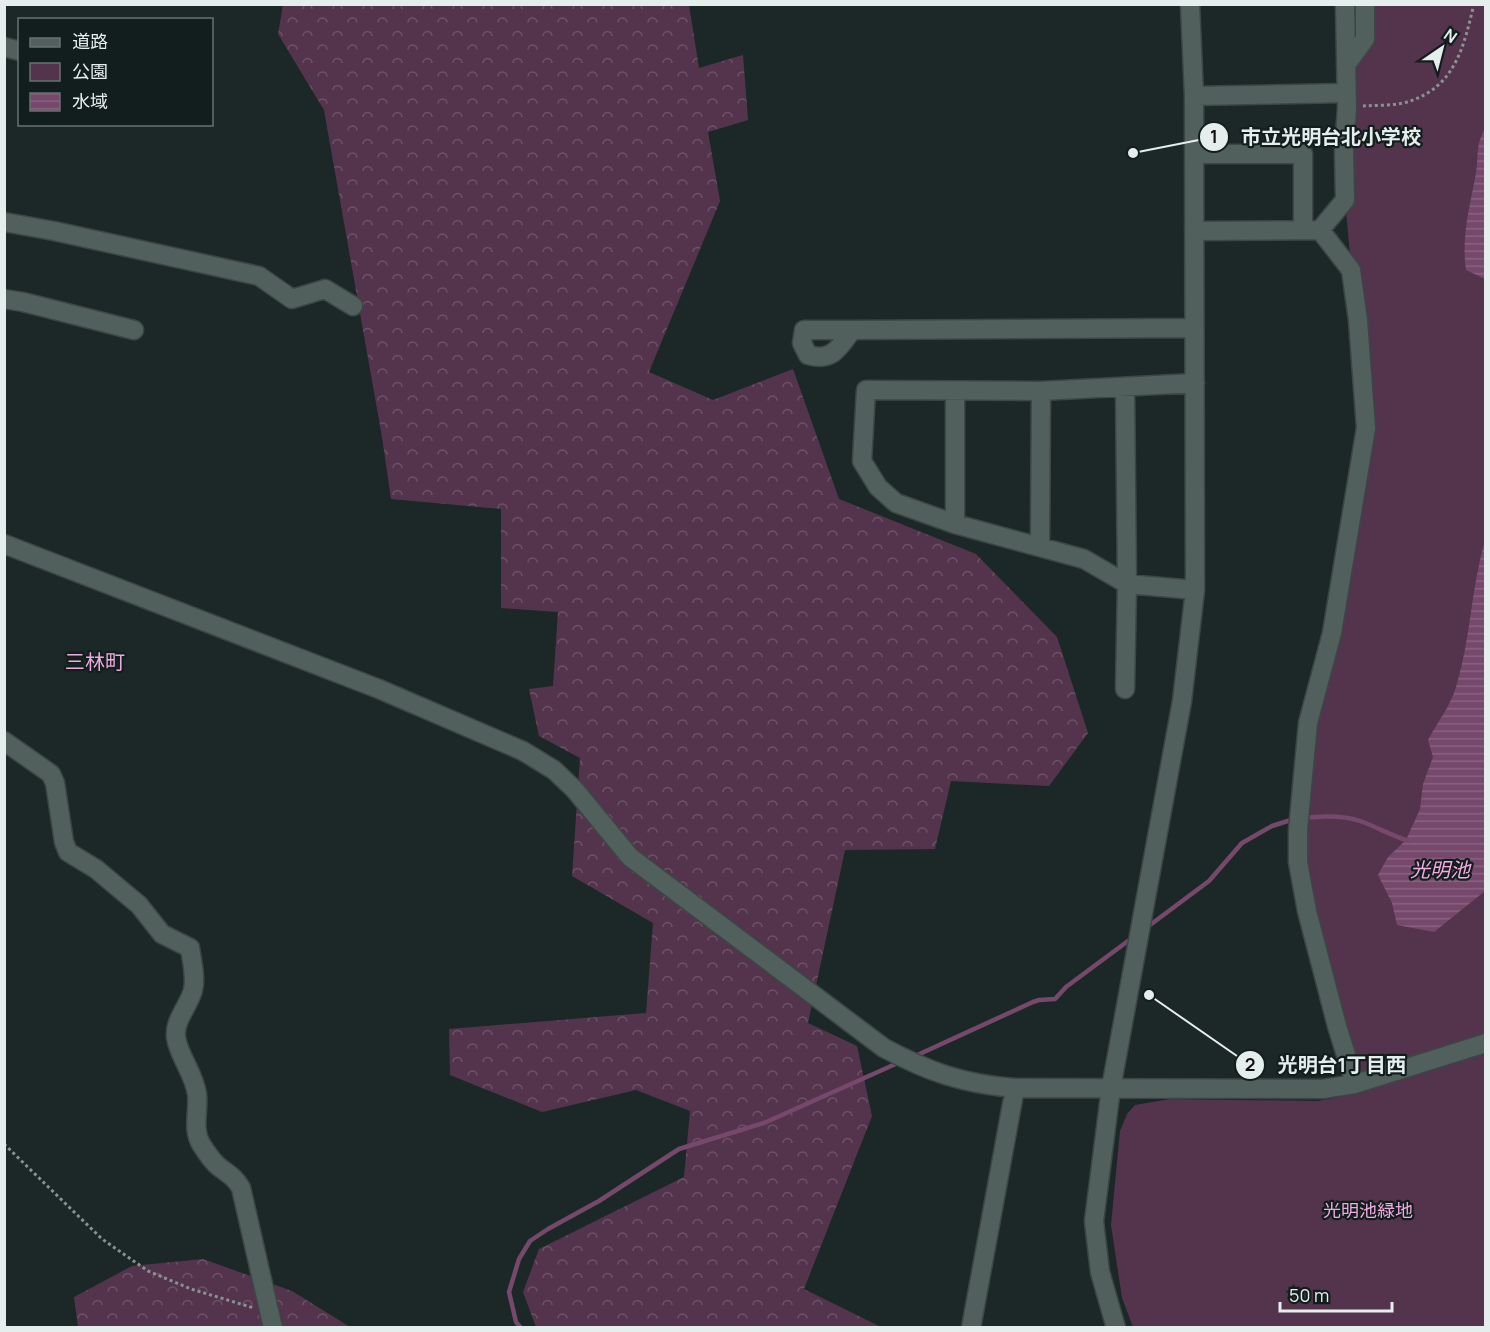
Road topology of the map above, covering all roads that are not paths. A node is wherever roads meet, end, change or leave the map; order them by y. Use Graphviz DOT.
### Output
graph roads {
  1 [pos="1190,4"];
  2 [pos="1345,4"];
  3 [pos="1365,4"];
  4 [pos="1346,65"];
  5 [pos="1194,96"];
  6 [pos="1346,100"];
  7 [pos="1194,154"];
  8 [pos="4,222"];
  9 [pos="1311,230"];
  10 [pos="1194,231"];
  11 [pos="4,299"];
  12 [pos="353,306"];
  13 [pos="1194,328"];
  14 [pos="134,330"];
  15 [pos="852,330"];
  16 [pos="1195,383"];
  17 [pos="1125,387"];
  18 [pos="955,391"];
  19 [pos="1041,391"];
  20 [pos="955,524"];
  21 [pos="4,544"];
  22 [pos="1040,546"];
  23 [pos="1128,584"];
  24 [pos="1195,590"];
  25 [pos="1125,689"];
  26 [pos="4,741"];
  27 [pos="1485,1043"];
  28 [pos="1355,1084"];
  29 [pos="1015,1088"];
  30 [pos="1111,1088"];
  31 [pos="271,1320"];
  32 [pos="971,1328"];
  33 [pos="1116,1328"];
  1 -- 5 [label="street"];
  2 -- 4 [label="street"];
  3 -- 4 [label="street"];
  4 -- 6 [label="street"];
  5 -- 6 [label="street"];
  5 -- 7 [label="street"];
  6 -- 9 [label="street"];
  7 -- 9 [label="street"];
  7 -- 10 [label="street"];
  8 -- 12 [label="street"];
  9 -- 10 [label="street"];
  9 -- 28 [label="street"];
  10 -- 13 [label="street"];
  11 -- 14 [label="street"];
  13 -- 15 [label="street"];
  13 -- 16 [label="street"];
  16 -- 17 [label="street"];
  16 -- 24 [label="street"];
  17 -- 19 [label="street"];
  17 -- 23 [label="street"];
  18 -- 19 [label="street"];
  18 -- 20 [label="street"];
  18 -- 20 [label="street"];
  19 -- 22 [label="street"];
  20 -- 22 [label="street"];
  21 -- 29 [label="street"];
  22 -- 23 [label="street"];
  23 -- 24 [label="street"];
  23 -- 25 [label="street"];
  24 -- 30 [label="street"];
  26 -- 31 [label="street"];
  27 -- 28 [label="street"];
  28 -- 30 [label="street"];
  29 -- 30 [label="street"];
  29 -- 32 [label="street"];
  30 -- 33 [label="street"];
}
